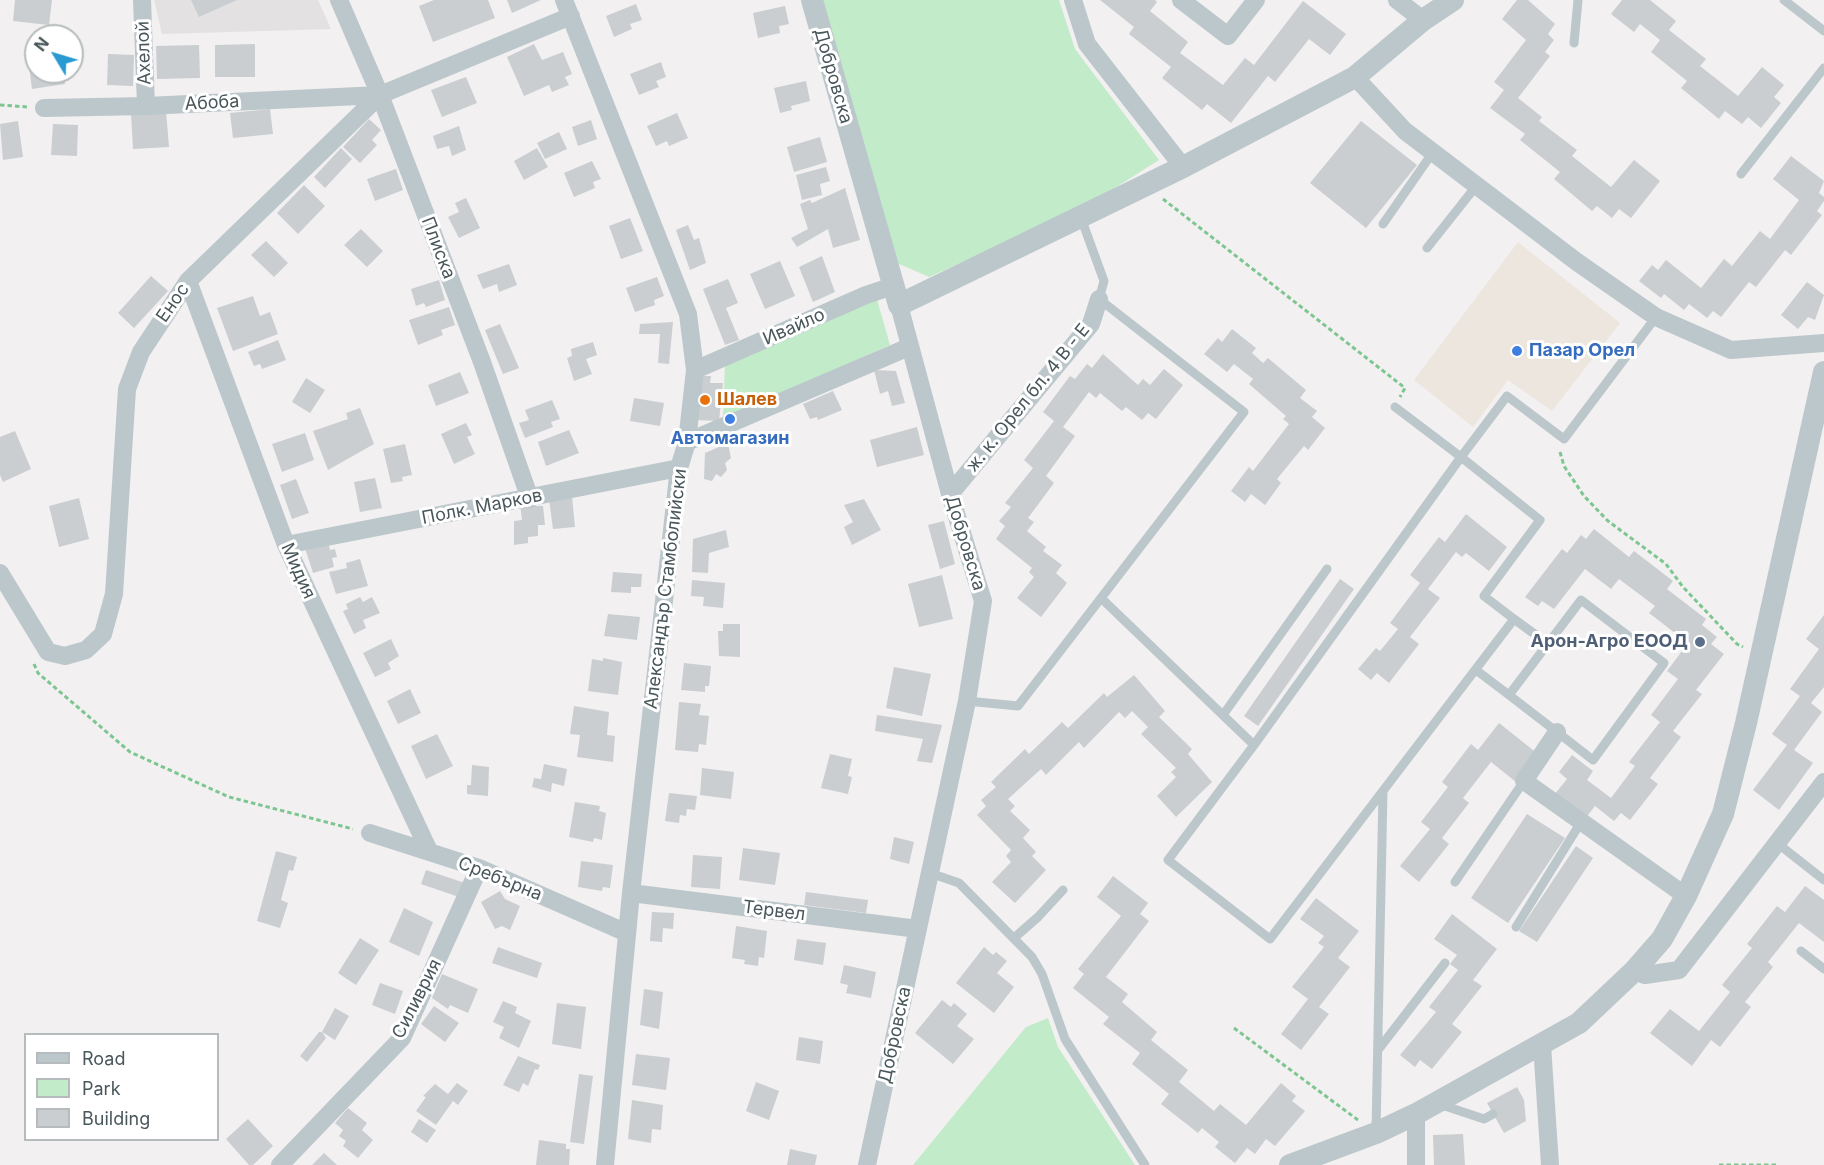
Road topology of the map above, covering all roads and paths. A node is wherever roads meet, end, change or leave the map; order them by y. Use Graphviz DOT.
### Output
graph roads {
  1 [pos="142,0"];
  2 [pos="339,0"];
  3 [pos="812,0"];
  4 [pos="1073,0"];
  5 [pos="1180,0"];
  6 [pos="1256,0"];
  7 [pos="1397,0"];
  8 [pos="1453,0"];
  9 [pos="1578,0"];
  10 [pos="1784,0"];
  11 [pos="567,8"];
  12 [pos="1423,20"];
  13 [pos="1824,31"];
  14 [pos="1574,43"];
  15 [pos="1824,68"];
  16 [pos="1355,77"];
  17 [pos="380,95"];
  18 [pos="0,105"];
  19 [pos="146,106"];
  20 [pos="44,108"];
  21 [pos="1433,152"];
  22 [pos="1183,166"];
  23 [pos="1741,174"];
  24 [pos="1145,185"];
  25 [pos="1477,185"];
  26 [pos="1080,216"];
  27 [pos="1383,224"];
  28 [pos="1427,249"];
  29 [pos="188,281"];
  30 [pos="896,295"];
  31 [pos="1099,299"];
  32 [pos="1656,317"];
  33 [pos="1824,343"];
  34 [pos="909,347"];
  35 [pos="695,370"];
  36 [pos="1824,372"];
  37 [pos="1395,407"];
  38 [pos="1564,439"];
  39 [pos="687,442"];
  40 [pos="1461,457"];
  41 [pos="679,468"];
  42 [pos="950,494"];
  43 [pos="530,499"];
  44 [pos="286,545"];
  45 [pos="1327,569"];
  46 [pos="0,573"];
  47 [pos="1101,598"];
  48 [pos="1514,619"];
  49 [pos="1548,644"];
  50 [pos="1761,656"];
  51 [pos="34,663"];
  52 [pos="1476,670"];
  53 [pos="1509,695"];
  54 [pos="967,701"];
  55 [pos="1223,715"];
  56 [pos="1557,732"];
  57 [pos="1254,745"];
  58 [pos="1524,781"];
  59 [pos="1824,782"];
  60 [pos="1383,791"];
  61 [pos="1581,822"];
  62 [pos="370,833"];
  63 [pos="1777,843"];
  64 [pos="429,851"];
  65 [pos="479,868"];
  66 [pos="930,873"];
  67 [pos="1824,880"];
  68 [pos="1455,882"];
  69 [pos="1063,890"];
  70 [pos="631,893"];
  71 [pos="1686,896"];
  72 [pos="1516,927"];
  73 [pos="918,929"];
  74 [pos="627,933"];
  75 [pos="1014,938"];
  76 [pos="1801,951"];
  77 [pos="1445,963"];
  78 [pos="1824,969"];
  79 [pos="1634,971"];
  80 [pos="1234,1028"];
  81 [pos="1542,1045"];
  82 [pos="1378,1050"];
  83 [pos="1437,1103"];
  84 [pos="1416,1114"];
  85 [pos="1493,1114"];
  86 [pos="1376,1133"];
  87 [pos="280,1165"];
  88 [pos="605,1165"];
  89 [pos="867,1165"];
  90 [pos="1145,1165"];
  91 [pos="1290,1165"];
  92 [pos="1416,1165"];
  93 [pos="1550,1165"];
  94 [pos="1719,1165"];
  95 [pos="1777,1165"];
  1 -- 19 [label="street, Ахелой"];
  2 -- 17 [label="street, Плиска"];
  3 -- 30 [label="street, Добровска"];
  4 -- 22 [label="street"];
  5 -- 6 [label="street"];
  7 -- 12 [label="street"];
  8 -- 12 [label="street"];
  9 -- 14 [label="lane"];
  10 -- 13 [label="lane"];
  11 -- 17 [label="street, Енос"];
  11 -- 35 [label="street, Александър Стамболийски"];
  12 -- 16 [label="street"];
  15 -- 23 [label="lane"];
  16 -- 21 [label="street"];
  16 -- 22 [label="street"];
  17 -- 19 [label="street, Абоба"];
  17 -- 29 [label="street, Енос"];
  17 -- 43 [label="street, Плиска"];
  18 -- 20 [label="path"];
  19 -- 20 [label="street, Абоба"];
  21 -- 25 [label="street"];
  21 -- 27 [label="lane"];
  22 -- 24 [label="street"];
  24 -- 26 [label="street"];
  24 -- 37 [label="path"];
  25 -- 28 [label="lane"];
  25 -- 32 [label="street"];
  26 -- 30 [label="street"];
  26 -- 31 [label="lane"];
  29 -- 44 [label="street, Мидия"];
  29 -- 46 [label="street, Енос"];
  30 -- 34 [label="street, Добровска"];
  30 -- 35 [label="street, Ивайло"];
  31 -- 42 [label="street, ж. к. Орел бл. 4 В - Е"];
  31 -- 47 [label="lane"];
  32 -- 33 [label="street"];
  32 -- 38 [label="lane"];
  34 -- 39 [label="street"];
  34 -- 42 [label="street, Добровска"];
  35 -- 39 [label="street, Александър Стамболийски"];
  36 -- 50 [label="street"];
  37 -- 40 [label="lane"];
  38 -- 40 [label="lane"];
  38 -- 50 [label="path"];
  39 -- 41 [label="street, Александър Стамболийски"];
  40 -- 48 [label="lane"];
  40 -- 57 [label="lane"];
  41 -- 43 [label="street, Полк. Марков"];
  41 -- 70 [label="street, Александър Стамболийски"];
  42 -- 54 [label="street, Добровска"];
  43 -- 44 [label="street, Полк. Марков"];
  44 -- 64 [label="street, Мидия"];
  45 -- 55 [label="lane"];
  47 -- 54 [label="lane"];
  47 -- 55 [label="lane"];
  48 -- 49 [label="lane"];
  48 -- 52 [label="lane"];
  49 -- 53 [label="lane"];
  49 -- 56 [label="lane"];
  50 -- 71 [label="street"];
  51 -- 62 [label="path"];
  52 -- 53 [label="lane"];
  52 -- 60 [label="lane"];
  53 -- 56 [label="lane"];
  54 -- 66 [label="street, Добровска"];
  55 -- 57 [label="lane"];
  56 -- 58 [label="street"];
  57 -- 60 [label="lane"];
  58 -- 61 [label="street"];
  58 -- 68 [label="lane"];
  59 -- 63 [label="street"];
  60 -- 82 [label="lane"];
  61 -- 71 [label="street"];
  61 -- 72 [label="lane"];
  62 -- 64 [label="street, Сребърна"];
  63 -- 67 [label="lane"];
  63 -- 79 [label="street"];
  64 -- 65 [label="street, Сребърна"];
  65 -- 74 [label="street, Сребърна"];
  65 -- 87 [label="street, Силиврия"];
  66 -- 73 [label="street, Добровска"];
  66 -- 75 [label="lane"];
  69 -- 75 [label="lane"];
  70 -- 73 [label="street, Тервел"];
  70 -- 74 [label="street, Александър Стамболийски"];
  71 -- 79 [label="street"];
  73 -- 89 [label="street, Добровска"];
  74 -- 88 [label="street, Александър Стамболийски"];
  75 -- 90 [label="lane"];
  76 -- 78 [label="lane"];
  77 -- 82 [label="lane"];
  79 -- 81 [label="street"];
  80 -- 86 [label="path"];
  81 -- 83 [label="street"];
  81 -- 93 [label="street"];
  82 -- 86 [label="lane"];
  83 -- 84 [label="street"];
  83 -- 85 [label="lane"];
  84 -- 86 [label="street"];
  84 -- 92 [label="street"];
  86 -- 91 [label="street"];
  94 -- 95 [label="path"];
}
